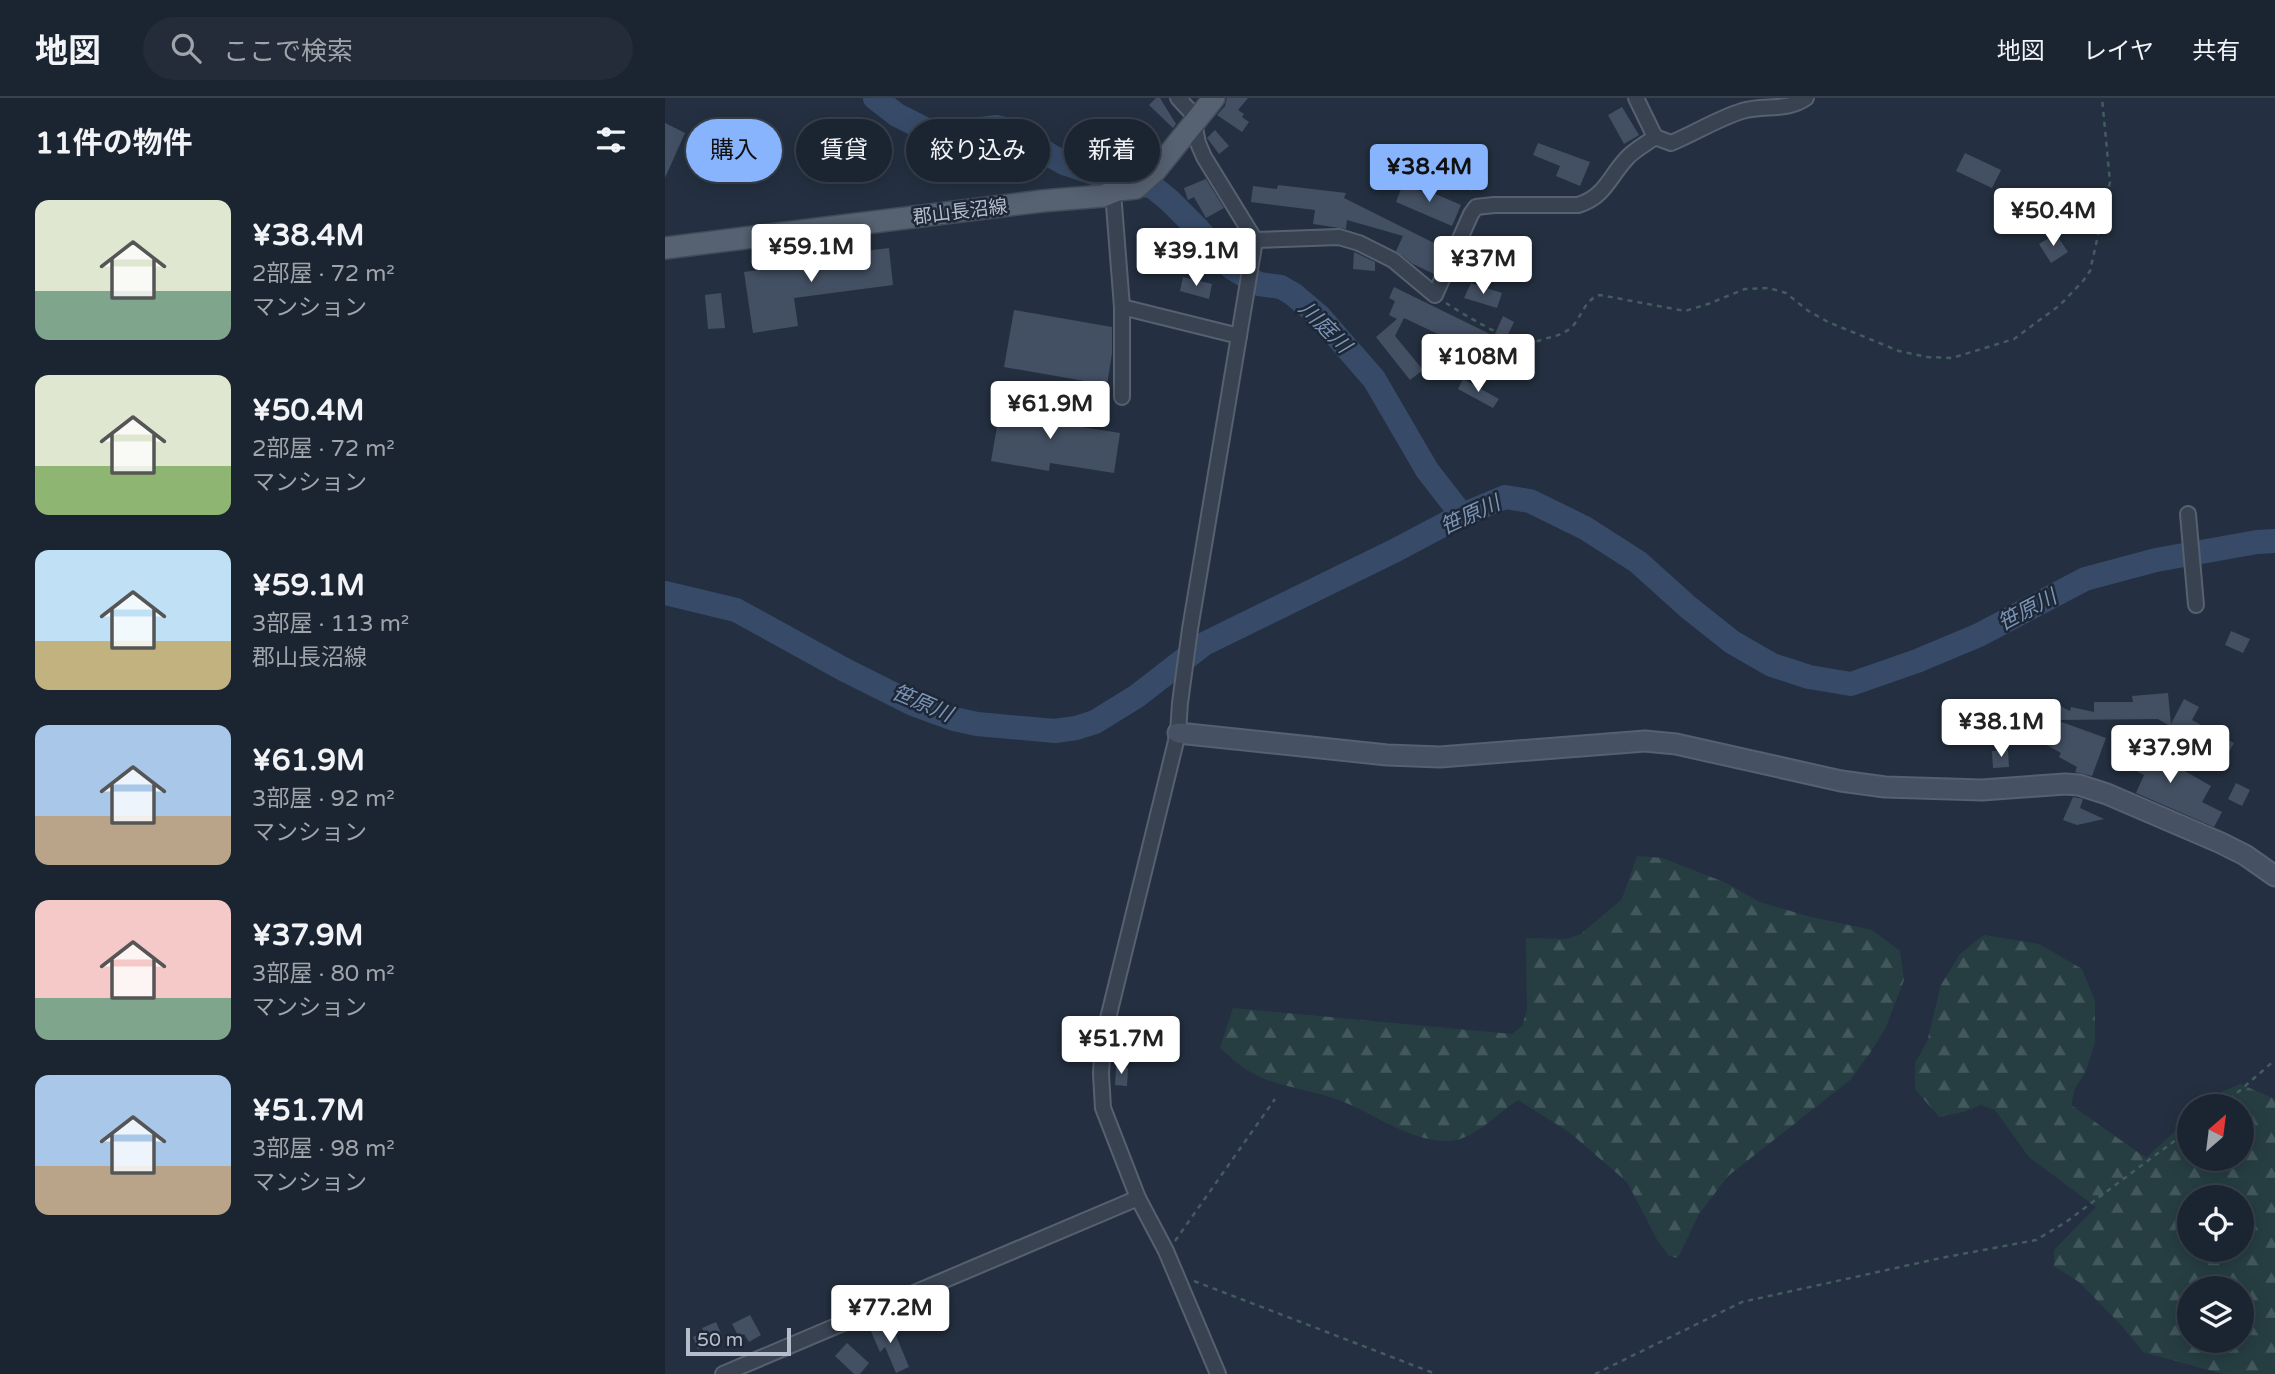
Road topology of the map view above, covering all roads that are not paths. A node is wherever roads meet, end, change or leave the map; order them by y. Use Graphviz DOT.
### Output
graph roads {
  1 [pos="1178,98"];
  2 [pos="1214,98"];
  3 [pos="1636,98"];
  4 [pos="1806,98"];
  5 [pos="1194,124"];
  6 [pos="1655,137"];
  7 [pos="1116,191"];
  8 [pos="665,248"];
  9 [pos="1254,248"];
  10 [pos="1122,307"];
  11 [pos="1239,336"];
  12 [pos="1122,397"];
  13 [pos="2188,514"];
  14 [pos="2196,605"];
  15 [pos="1178,733"];
  16 [pos="2275,876"];
  17 [pos="1138,1198"];
  18 [pos="723,1374"];
  19 [pos="1218,1374"];
  1 -- 5 [label="street"];
  2 -- 5 [label="main road, 郡山長沼線"];
  3 -- 6 [label="street"];
  4 -- 6 [label="street"];
  5 -- 7 [label="main road, 郡山長沼線"];
  5 -- 9 [label="street"];
  6 -- 9 [label="street"];
  7 -- 8 [label="main road, 郡山長沼線"];
  7 -- 10 [label="street"];
  9 -- 11 [label="street"];
  10 -- 11 [label="street"];
  10 -- 12 [label="street"];
  11 -- 15 [label="street"];
  13 -- 14 [label="street"];
  15 -- 16 [label="street"];
  15 -- 17 [label="street"];
  17 -- 18 [label="street"];
  17 -- 19 [label="street"];
}
